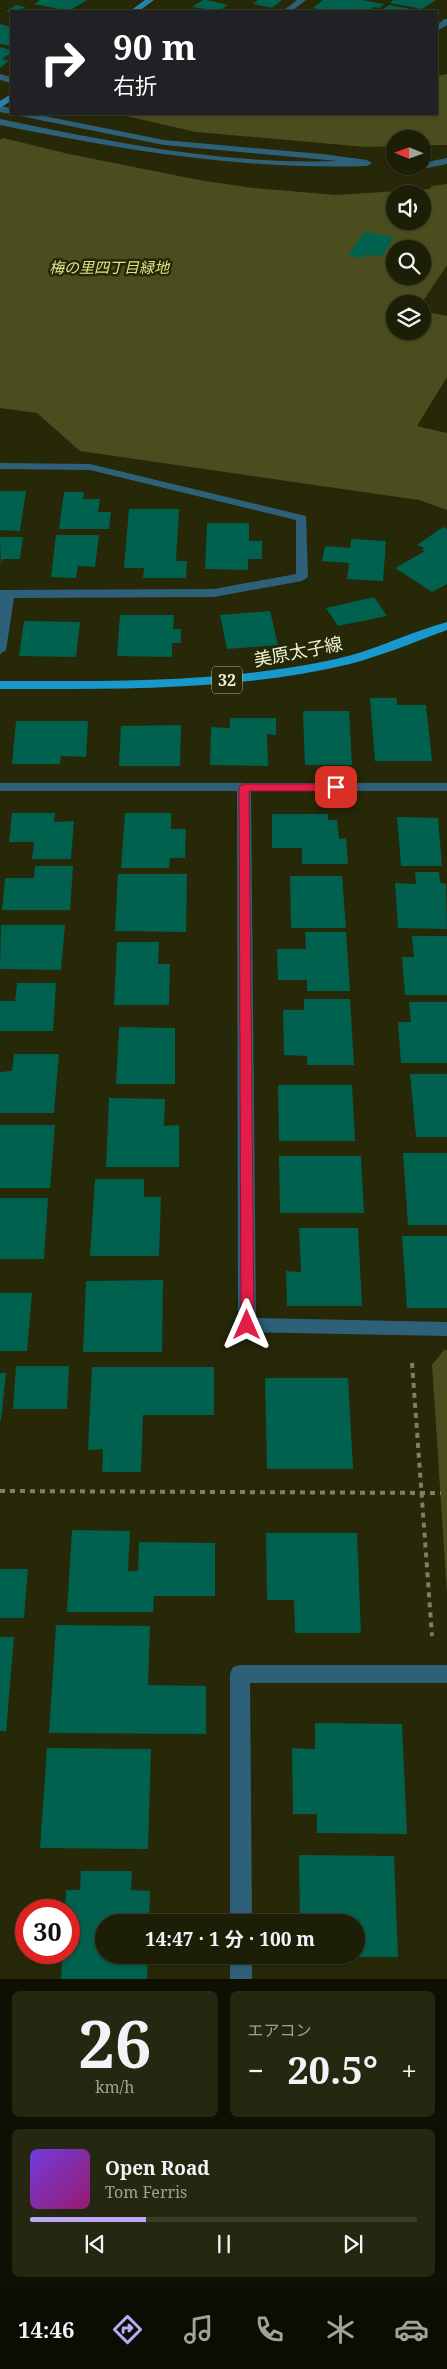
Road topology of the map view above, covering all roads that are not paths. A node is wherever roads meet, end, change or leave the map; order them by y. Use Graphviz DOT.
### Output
graph roads {
  1 [pos="150,0"];
  2 [pos="302,0"];
  3 [pos="135,10"];
  4 [pos="288,10"];
  5 [pos="10,99"];
  6 [pos="0,107"];
  7 [pos="28,115"];
  8 [pos="0,122"];
  9 [pos="447,161"];
  10 [pos="431,164"];
  11 [pos="0,466"];
  12 [pos="4,594"];
  13 [pos="447,626"];
  14 [pos="0,650"];
  15 [pos="0,685"];
  16 [pos="0,787"];
  17 [pos="244,787"];
  18 [pos="447,787"];
  19 [pos="447,1329"];
  20 [pos="441,1674"];
  21 [pos="240,1914"];
  22 [pos="241,1964"];
  23 [pos="241,1979"];
  1 -- 3 [label="street"];
  2 -- 4 [label="street"];
  5 -- 6 [label="street"];
  7 -- 8 [label="street"];
  9 -- 10 [label="street"];
  11 -- 12 [label="street"];
  12 -- 14 [label="street"];
  13 -- 15 [label="main road, 美原太子線 / 32"];
  16 -- 17 [label="street"];
  17 -- 18 [label="street"];
  17 -- 19 [label="street"];
  20 -- 21 [label="street"];
  22 -- 23 [label="street"];
}
